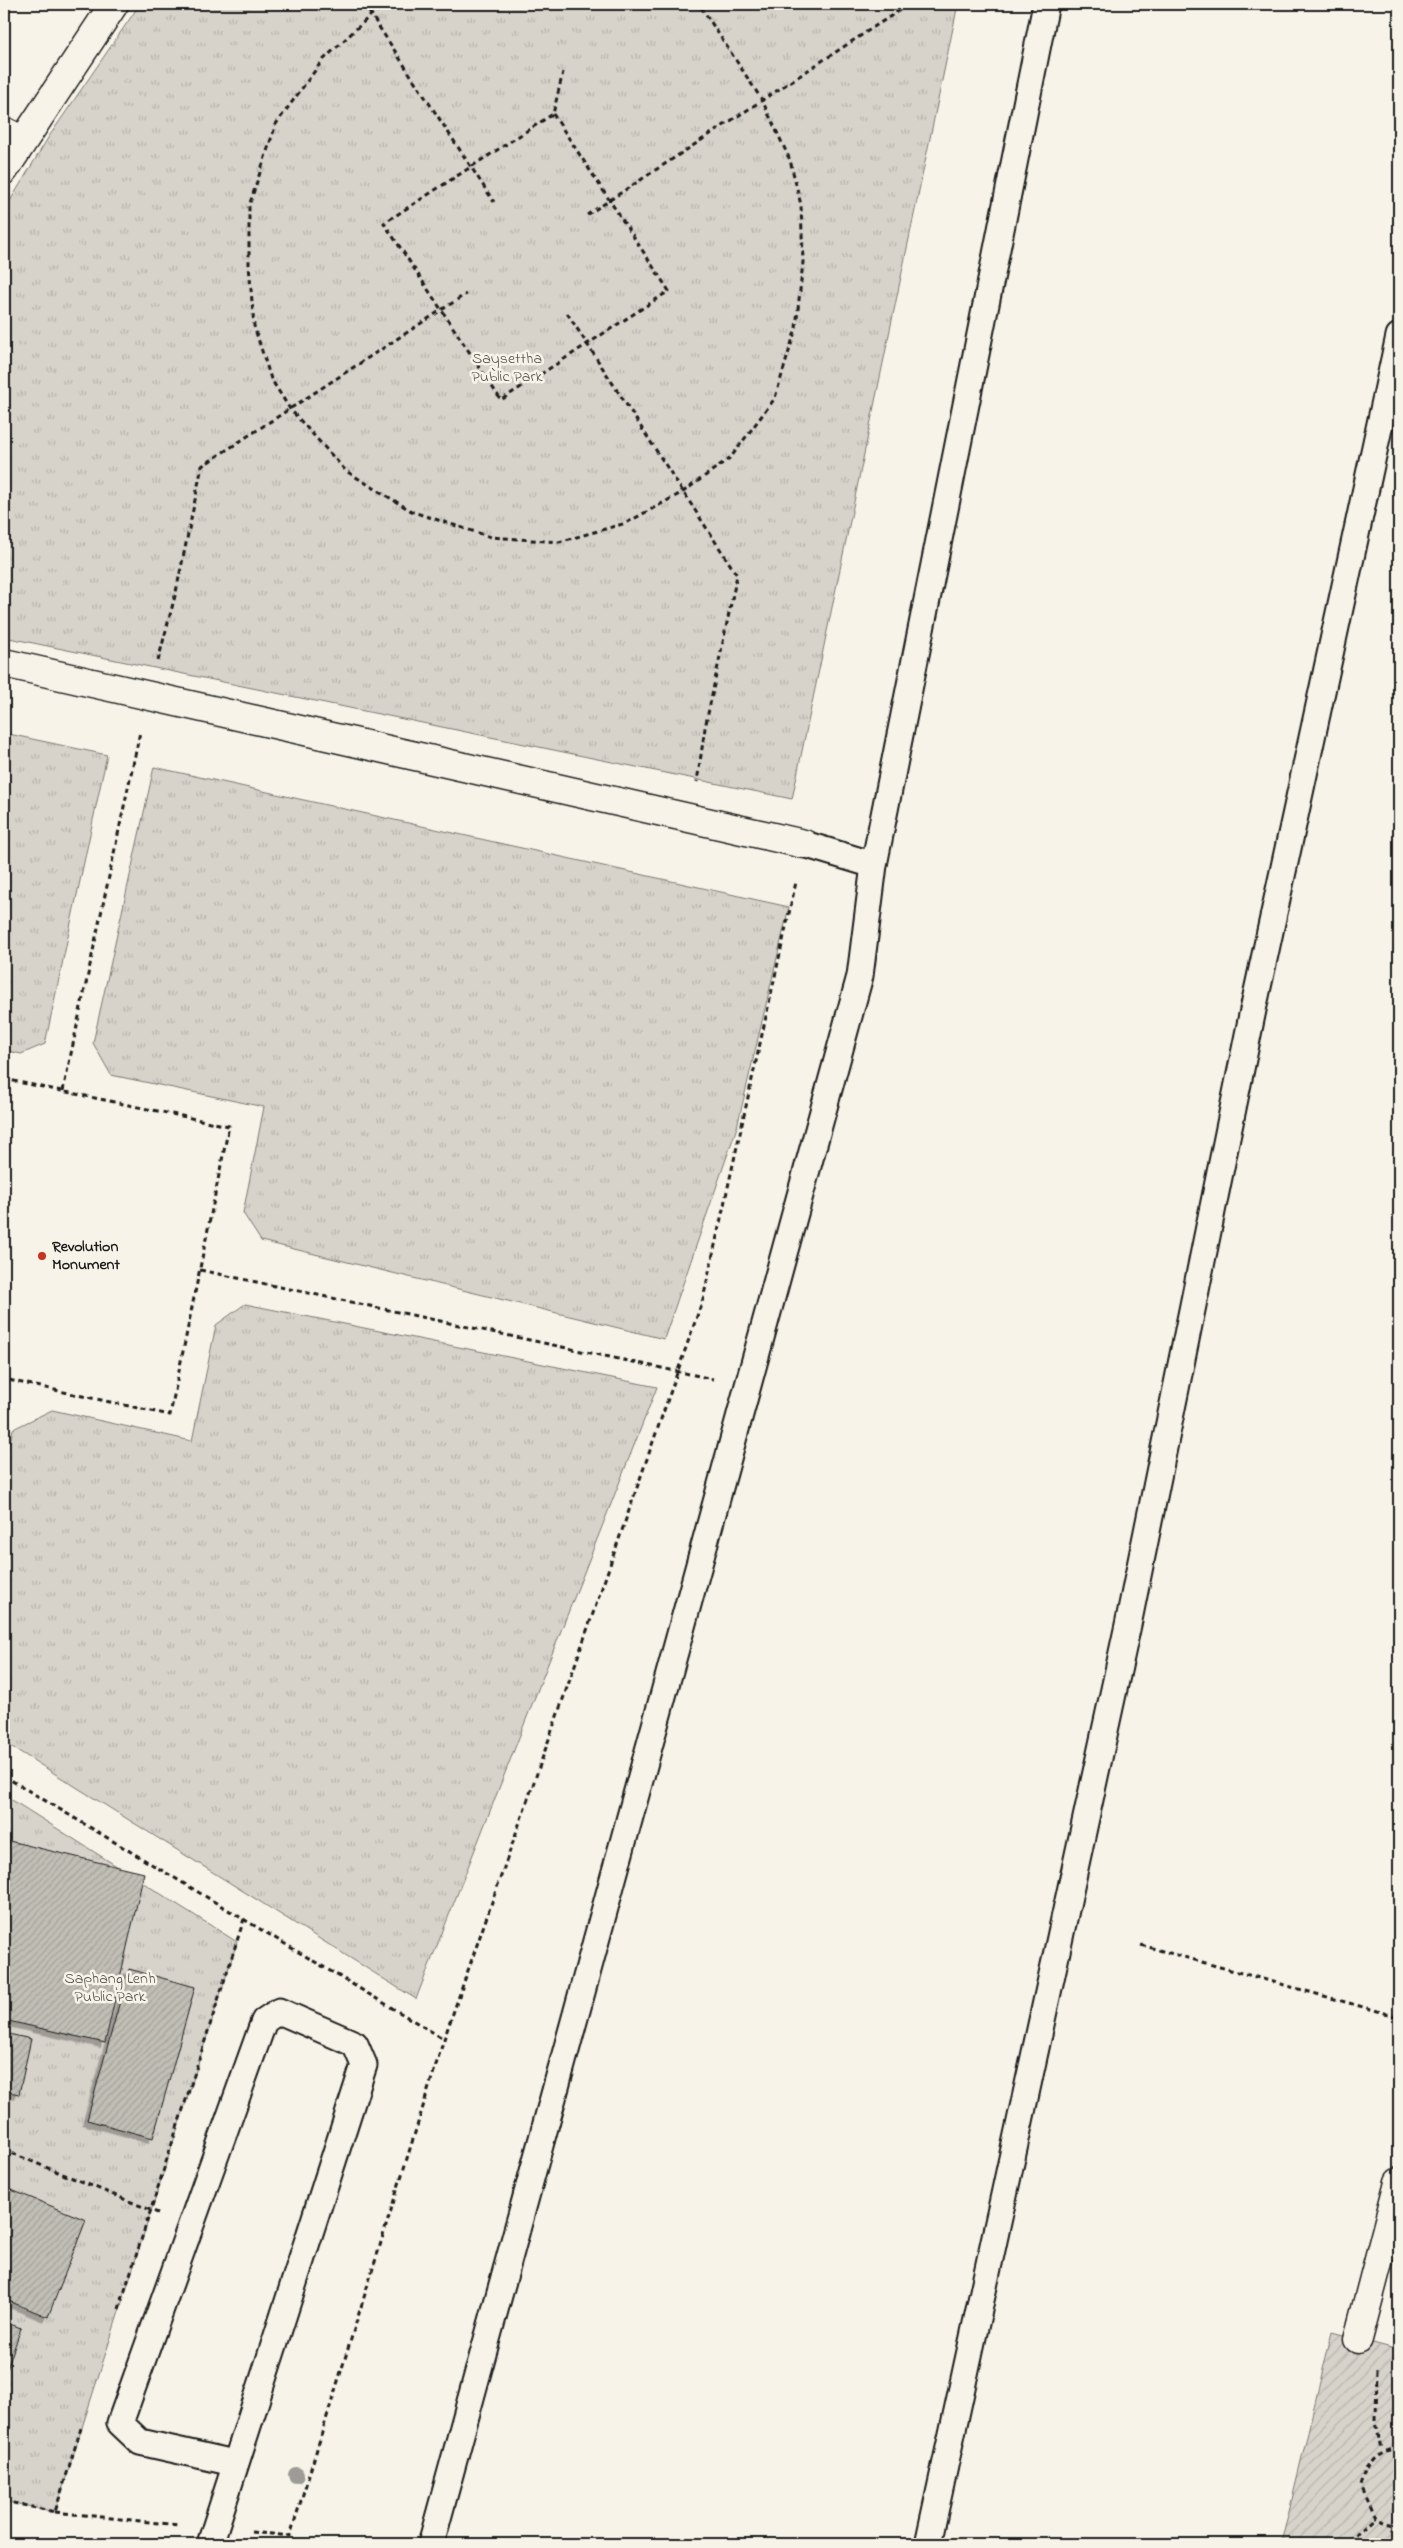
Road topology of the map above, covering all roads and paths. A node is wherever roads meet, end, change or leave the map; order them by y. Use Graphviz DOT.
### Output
graph roads {
  1 [pos="114,4"];
  2 [pos="364,4"];
  3 [pos="388,4"];
  4 [pos="699,4"];
  5 [pos="909,4"];
  6 [pos="1046,4"];
  7 [pos="371,15"];
  8 [pos="564,72"];
  9 [pos="762,100"];
  10 [pos="553,114"];
  11 [pos="13,136"];
  12 [pos="471,167"];
  13 [pos="4,170"];
  14 [pos="610,200"];
  15 [pos="494,202"];
  16 [pos="587,215"];
  17 [pos="466,294"];
  18 [pos="442,310"];
  19 [pos="567,313"];
  20 [pos="1399,336"];
  21 [pos="587,344"];
  22 [pos="290,409"];
  23 [pos="683,492"];
  24 [pos="161,649"];
  25 [pos="4,664"];
  26 [pos="148,696"];
  27 [pos="697,775"];
  28 [pos="804,844"];
  29 [pos="874,865"];
  30 [pos="4,1079"];
  31 [pos="63,1091"];
  32 [pos="200,1270"];
  33 [pos="678,1370"];
  34 [pos="4,1379"];
  35 [pos="748,1387"];
  36 [pos="4,1776"];
  37 [pos="244,1920"];
  38 [pos="1141,1945"];
  39 [pos="1399,2017"];
  40 [pos="444,2039"];
  41 [pos="4,2150"];
  42 [pos="1399,2182"];
  43 [pos="150,2211"];
  44 [pos="191,2224"];
  45 [pos="118,2314"];
  46 [pos="1358,2339"];
  47 [pos="1377,2366"];
  48 [pos="84,2418"];
  49 [pos="1399,2448"];
  50 [pos="1381,2450"];
  51 [pos="234,2464"];
  52 [pos="4,2501"];
  53 [pos="54,2512"];
  54 [pos="1375,2518"];
  55 [pos="1399,2526"];
  56 [pos="212,2536"];
  57 [pos="431,2544"];
  58 [pos="928,2544"];
  59 [pos="1352,2544"];
  1 -- 11 [label="street"];
  2 -- 7 [label="path"];
  3 -- 7 [label="path"];
  4 -- 9 [label="path"];
  5 -- 9 [label="path"];
  6 -- 29 [label="lane"];
  7 -- 12 [label="path"];
  7 -- 22 [label="path"];
  8 -- 10 [label="path"];
  9 -- 14 [label="path"];
  9 -- 23 [label="path"];
  10 -- 12 [label="path"];
  10 -- 14 [label="path"];
  11 -- 13 [label="street"];
  12 -- 15 [label="path"];
  12 -- 18 [label="path"];
  14 -- 16 [label="path"];
  14 -- 21 [label="path"];
  17 -- 18 [label="path"];
  18 -- 21 [label="path"];
  18 -- 22 [label="path"];
  19 -- 21 [label="path"];
  20 -- 58 [label="lane"];
  21 -- 23 [label="path"];
  22 -- 23 [label="path"];
  22 -- 24 [label="path"];
  23 -- 27 [label="path"];
  25 -- 26 [label="street"];
  26 -- 28 [label="street"];
  26 -- 31 [label="path"];
  28 -- 29 [label="lane"];
  28 -- 33 [label="path"];
  29 -- 35 [label="lane"];
  30 -- 31 [label="path"];
  31 -- 32 [label="path"];
  32 -- 33 [label="path"];
  32 -- 34 [label="path"];
  33 -- 35 [label="path"];
  33 -- 40 [label="path"];
  35 -- 57 [label="lane"];
  36 -- 37 [label="path"];
  37 -- 40 [label="path"];
  37 -- 43 [label="path"];
  38 -- 39 [label="path"];
  40 -- 56 [label="path"];
  41 -- 43 [label="path"];
  42 -- 46 [label="street"];
  43 -- 44 [label="path"];
  43 -- 45 [label="path"];
  44 -- 51 [label="lane"];
  44 -- 51 [label="lane"];
  47 -- 50 [label="path"];
  48 -- 53 [label="path"];
  49 -- 50 [label="path"];
  50 -- 54 [label="path"];
  51 -- 56 [label="lane"];
  52 -- 53 [label="path"];
  53 -- 56 [label="path"];
  54 -- 55 [label="path"];
  54 -- 59 [label="path"];
}
